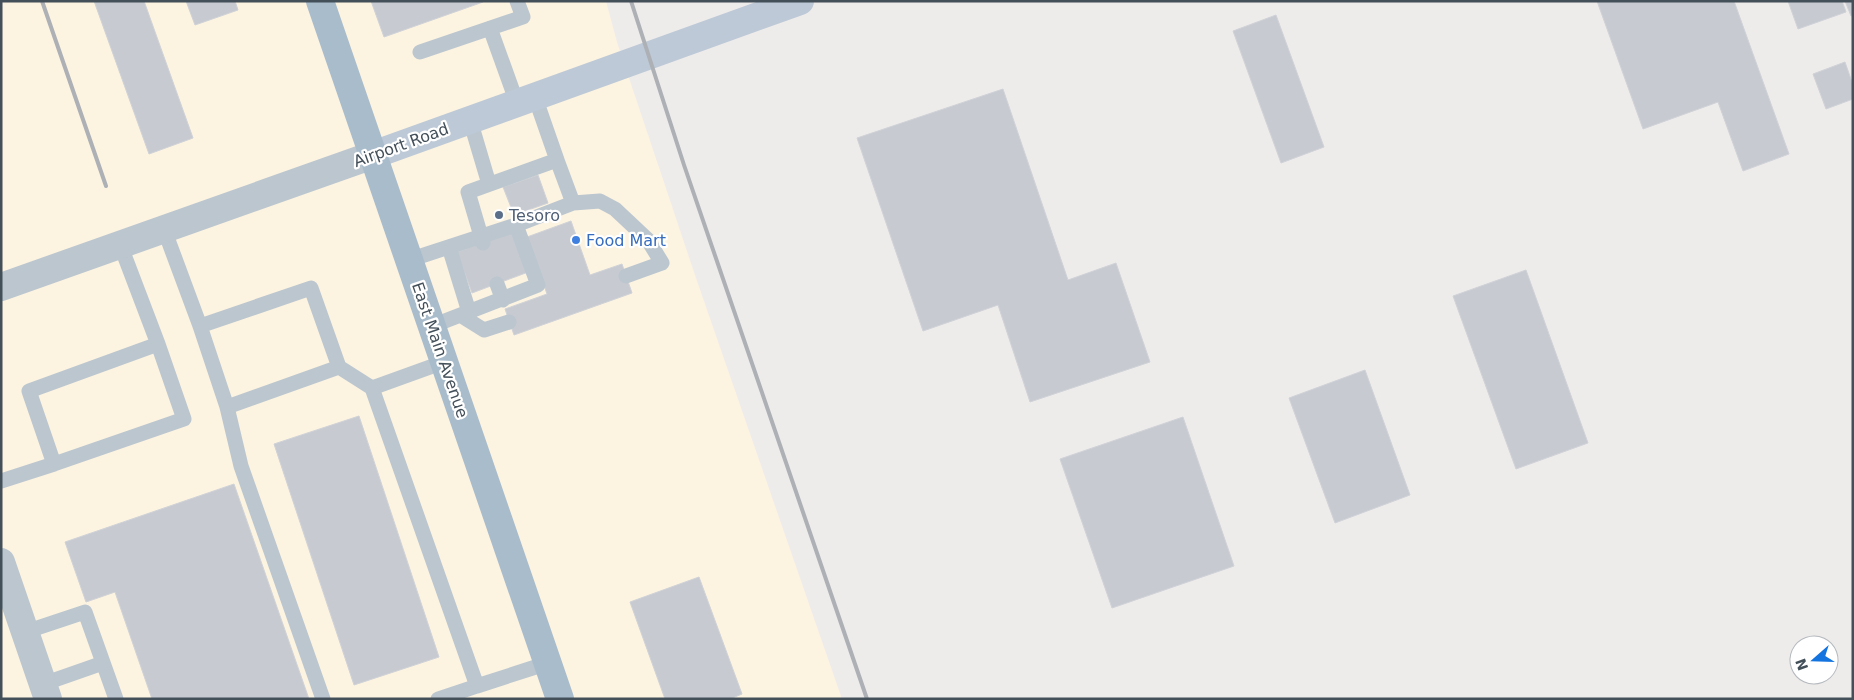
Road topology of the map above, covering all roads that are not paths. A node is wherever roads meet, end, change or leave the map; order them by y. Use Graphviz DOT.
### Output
graph roads {
  1 [pos="320,1"];
  2 [pos="517,1"];
  3 [pos="800,1"];
  4 [pos="490,28"];
  5 [pos="420,52"];
  6 [pos="526,100"];
  7 [pos="470,120"];
  8 [pos="373,155"];
  9 [pos="557,160"];
  10 [pos="489,184"];
  11 [pos="572,203"];
  12 [pos="516,225"];
  13 [pos="164,229"];
  14 [pos="481,240"];
  15 [pos="120,244"];
  16 [pos="449,247"];
  17 [pos="409,260"];
  18 [pos="626,276"];
  19 [pos="496,284"];
  20 [pos="1,287"];
  21 [pos="503,300"];
  22 [pos="465,314"];
  23 [pos="510,322"];
  24 [pos="200,326"];
  25 [pos="432,326"];
  26 [pos="158,344"];
  27 [pos="444,362"];
  28 [pos="339,367"];
  29 [pos="372,388"];
  30 [pos="227,407"];
  31 [pos="54,464"];
  32 [pos="1,481"];
  33 [pos="1,562"];
  34 [pos="25,632"];
  35 [pos="103,663"];
  36 [pos="548,663"];
  37 [pos="477,686"];
  38 [pos="45,691"];
  39 [pos="116,699"];
  40 [pos="323,699"];
  41 [pos="438,699"];
  42 [pos="560,699"];
  1 -- 8 [label="main road, East Main Avenue"];
  2 -- 4 [label="lane"];
  3 -- 6 [label="main road, Airport Road"];
  4 -- 5 [label="lane"];
  4 -- 6 [label="lane"];
  6 -- 7 [label="main road, Airport Road"];
  6 -- 9 [label="lane"];
  7 -- 8 [label="main road, Airport Road"];
  7 -- 10 [label="lane"];
  8 -- 13 [label="street, Airport Road"];
  8 -- 17 [label="main road, East Main Avenue"];
  9 -- 10 [label="lane"];
  9 -- 11 [label="lane"];
  10 -- 14 [label="lane"];
  11 -- 12 [label="lane"];
  11 -- 18 [label="lane"];
  12 -- 14 [label="lane"];
  12 -- 21 [label="lane"];
  13 -- 15 [label="street, Airport Road"];
  13 -- 24 [label="lane"];
  14 -- 16 [label="lane"];
  15 -- 20 [label="street, Airport Road"];
  15 -- 26 [label="lane"];
  16 -- 17 [label="lane"];
  16 -- 22 [label="lane"];
  17 -- 25 [label="main road, East Main Avenue"];
  19 -- 21 [label="lane"];
  21 -- 22 [label="lane"];
  22 -- 23 [label="lane"];
  22 -- 25 [label="lane"];
  24 -- 28 [label="lane"];
  24 -- 30 [label="lane"];
  25 -- 27 [label="main road, East Main Avenue"];
  26 -- 31 [label="lane"];
  26 -- 31 [label="lane"];
  27 -- 29 [label="lane"];
  27 -- 36 [label="main road, East Main Avenue"];
  28 -- 29 [label="lane"];
  28 -- 30 [label="lane"];
  29 -- 37 [label="lane"];
  30 -- 40 [label="lane"];
  31 -- 32 [label="lane"];
  33 -- 34 [label="street"];
  34 -- 35 [label="lane"];
  34 -- 38 [label="street"];
  35 -- 38 [label="lane"];
  35 -- 39 [label="lane"];
  36 -- 37 [label="lane"];
  36 -- 42 [label="main road, East Main Avenue"];
  37 -- 41 [label="lane"];
}
